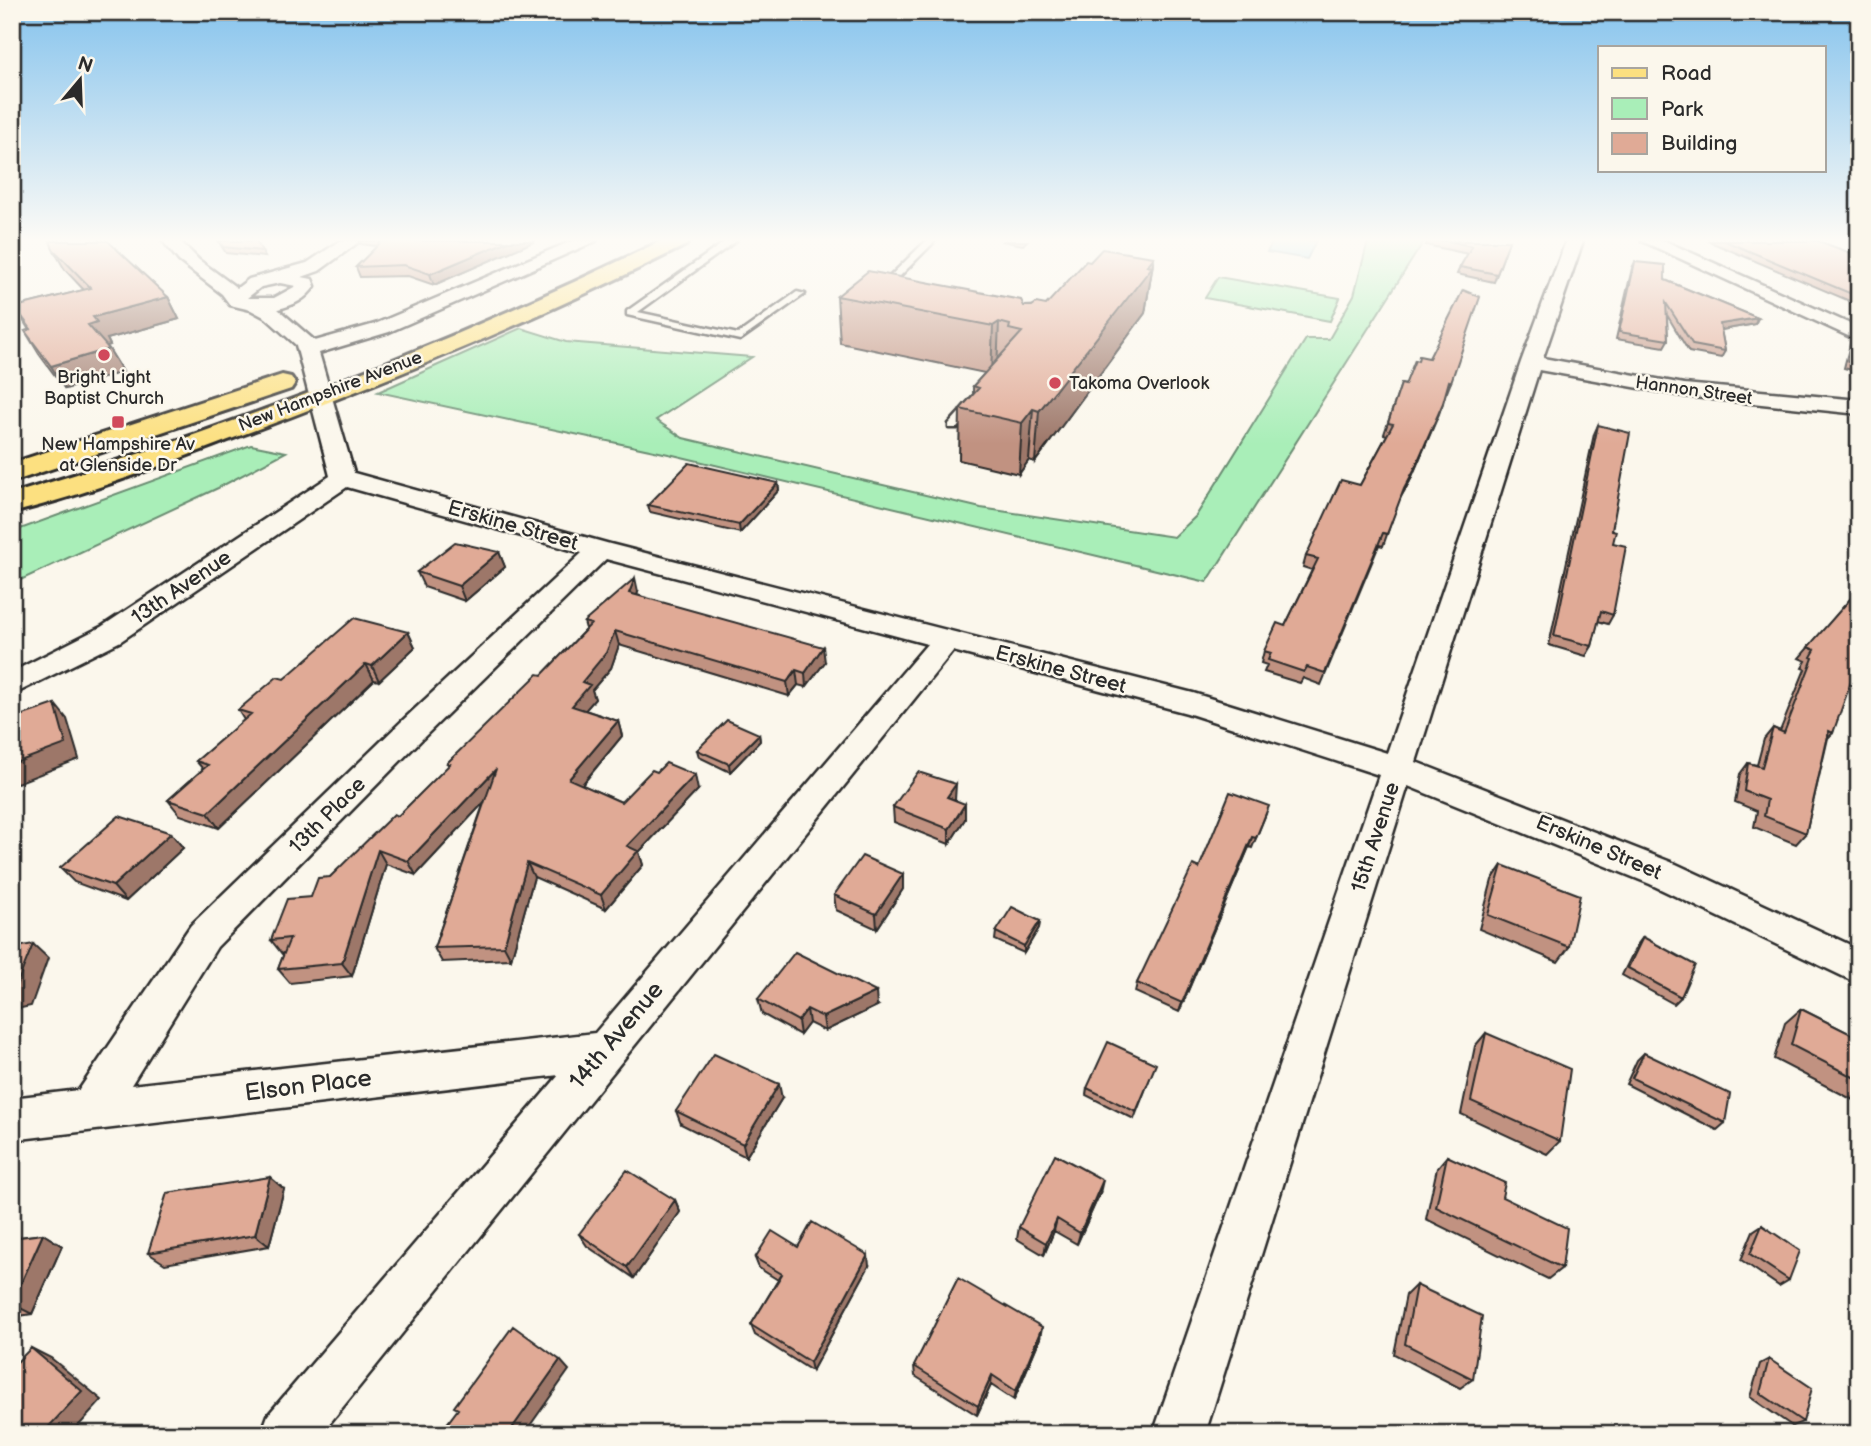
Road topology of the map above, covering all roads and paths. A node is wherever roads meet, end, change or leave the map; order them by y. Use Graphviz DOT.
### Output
graph roads {
  1 [pos="271,308"];
  2 [pos="429,308"];
  3 [pos="478,308"];
  4 [pos="537,308"];
  5 [pos="636,308"];
  6 [pos="780,308"];
  7 [pos="1551,308"];
  8 [pos="1799,308"];
  9 [pos="1859,335"];
  10 [pos="1531,362"];
  11 [pos="314,372"];
  12 [pos="981,395"];
  13 [pos="1859,407"];
  14 [pos="953,426"];
  15 [pos="12,473"];
  16 [pos="343,478"];
  17 [pos="12,505"];
  18 [pos="601,550"];
  19 [pos="947,639"];
  20 [pos="12,685"];
  21 [pos="1398,768"];
  22 [pos="1859,967"];
  23 [pos="603,1051"];
  24 [pos="91,1110"];
  25 [pos="12,1119"];
  26 [pos="287,1434"];
  27 [pos="1179,1434"];
  1 -- 11 [label="street"];
  2 -- 11 [label="street, New Hampshire Avenue"];
  3 -- 11 [label="main road, New Hampshire Avenue"];
  4 -- 11 [label="main road, New Hampshire Avenue"];
  5 -- 6 [label="lane"];
  7 -- 10 [label="street, 15th Avenue"];
  8 -- 9 [label="street"];
  10 -- 13 [label="street, Hannon Street"];
  10 -- 21 [label="street, 15th Avenue"];
  11 -- 15 [label="main road, New Hampshire Avenue"];
  11 -- 16 [label="street"];
  11 -- 17 [label="main road, New Hampshire Avenue"];
  12 -- 14 [label="lane"];
  16 -- 18 [label="street, Erskine Street"];
  16 -- 20 [label="street, 13th Avenue"];
  18 -- 19 [label="street, Erskine Street"];
  18 -- 24 [label="street, 13th Place"];
  19 -- 21 [label="street, Erskine Street"];
  19 -- 23 [label="street, 14th Avenue"];
  21 -- 22 [label="street, Erskine Street"];
  21 -- 27 [label="street, 15th Avenue"];
  23 -- 24 [label="street, Elson Place"];
  23 -- 26 [label="street, 14th Avenue"];
  24 -- 25 [label="street, Elson Place"];
}
